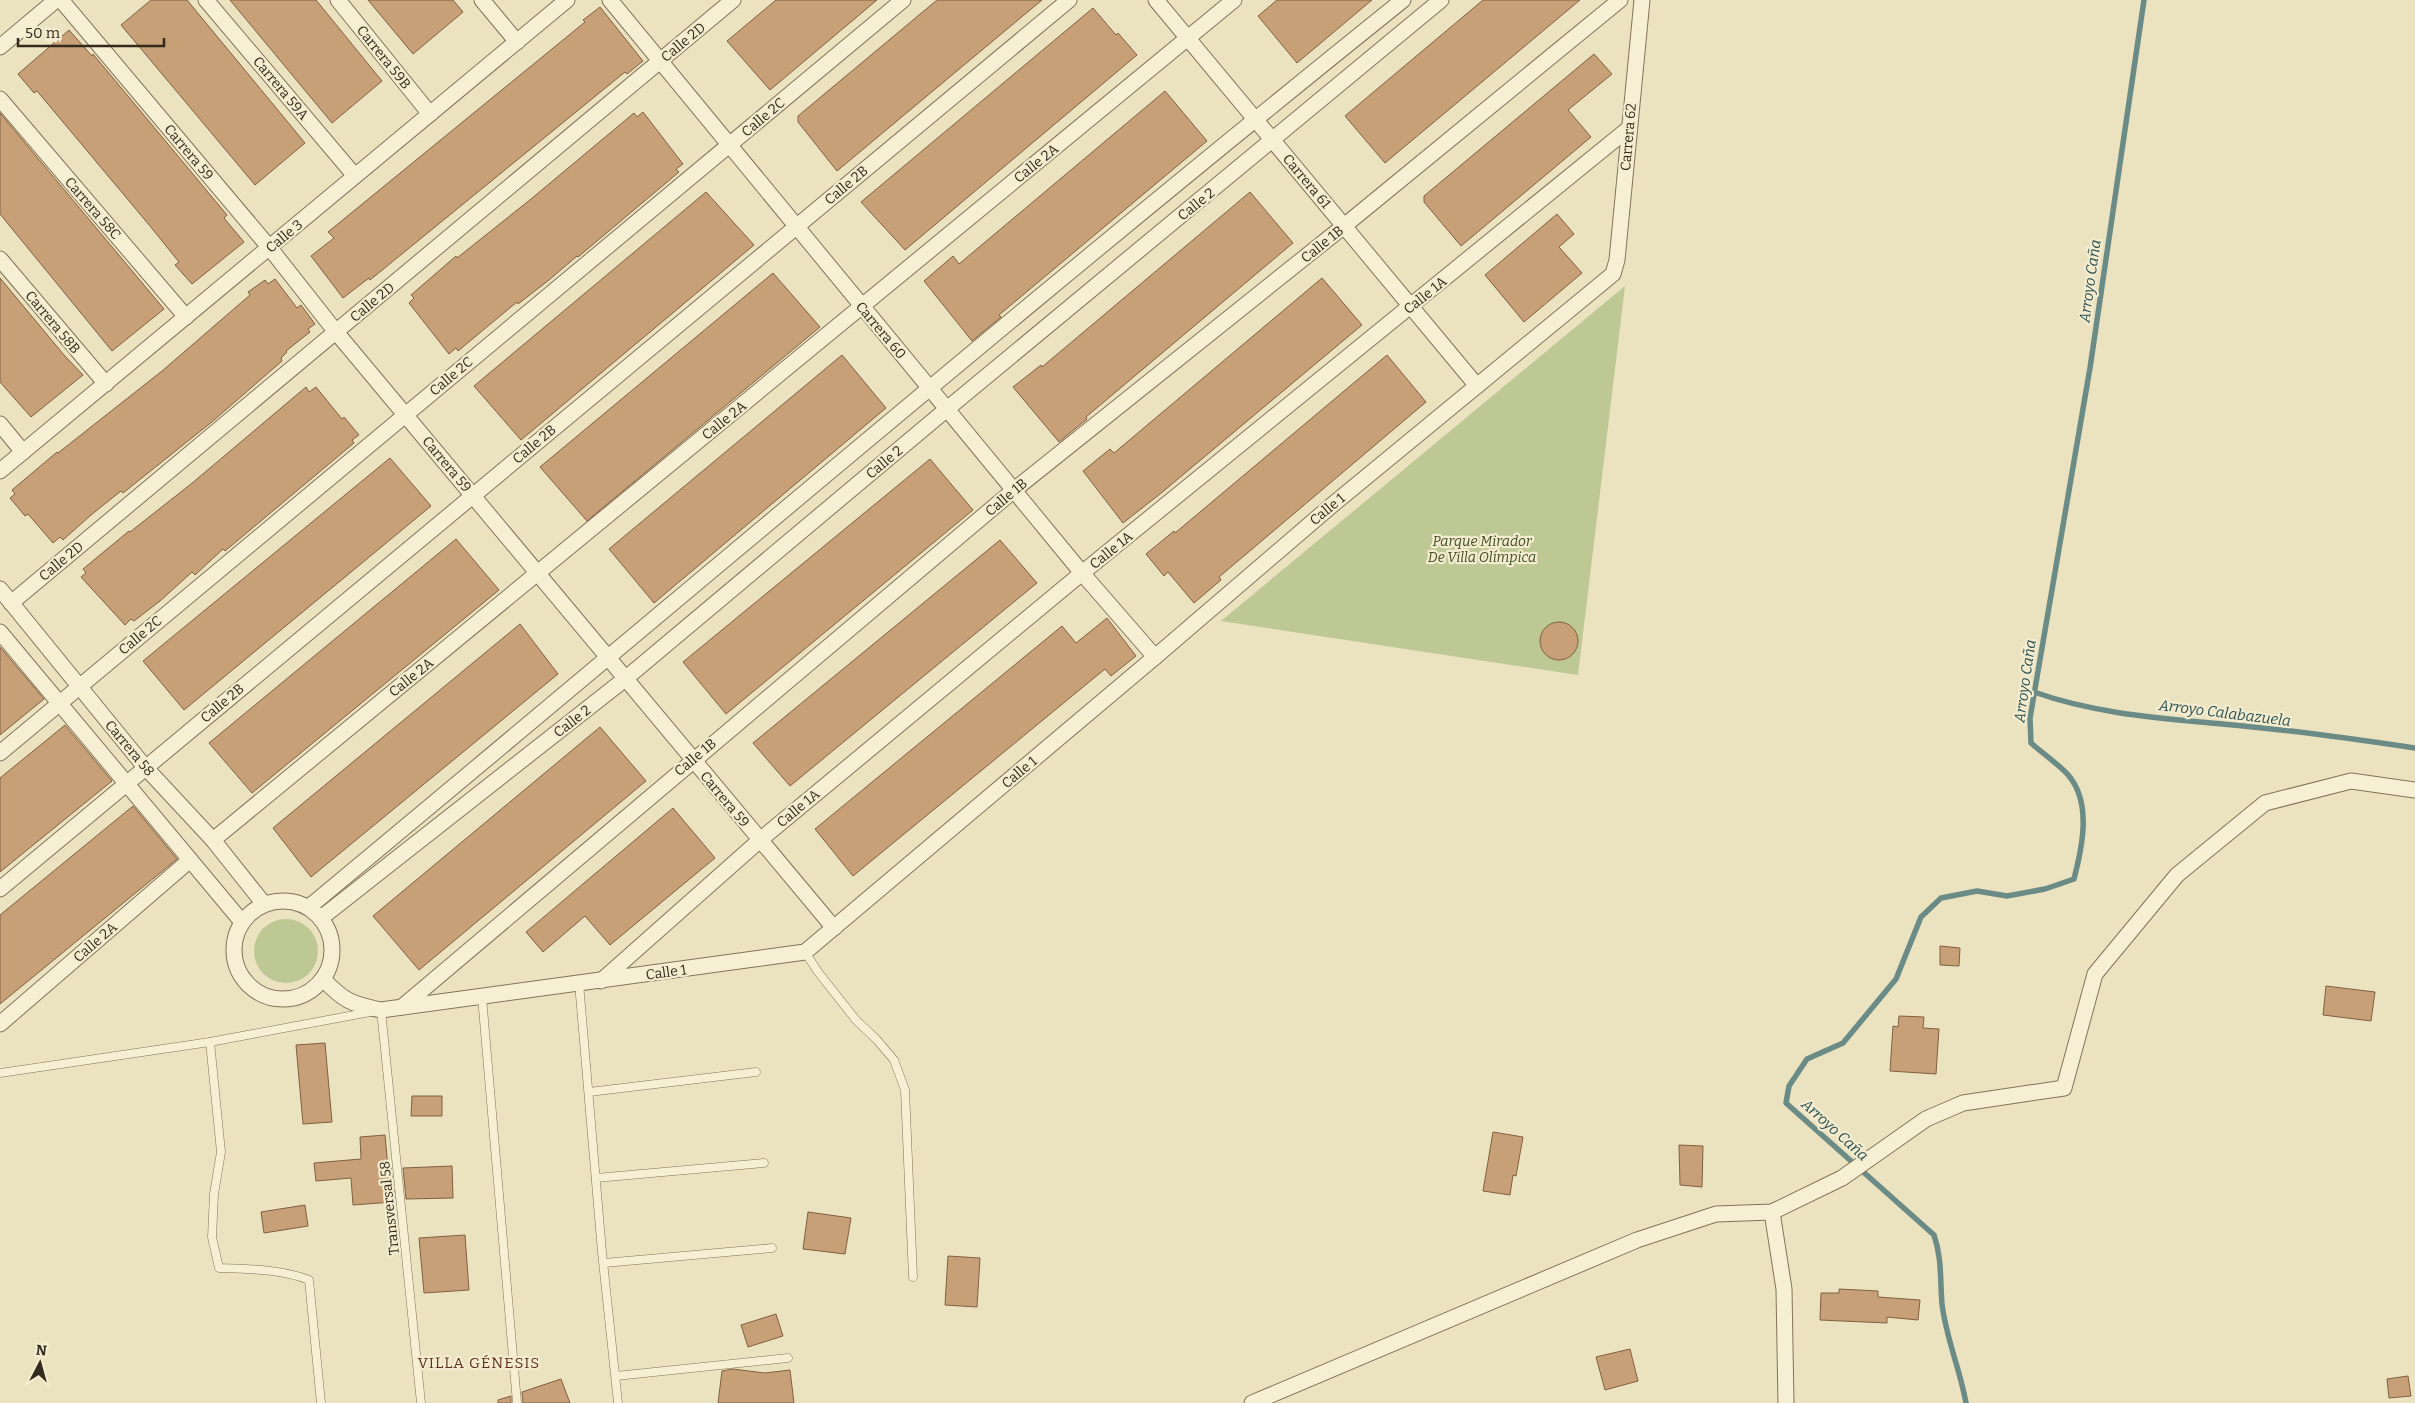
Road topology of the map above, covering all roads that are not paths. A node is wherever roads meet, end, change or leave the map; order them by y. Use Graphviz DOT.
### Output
graph roads {
  1 [pos="56,0"];
  2 [pos="61,0"];
  3 [pos="206,0"];
  4 [pos="338,0"];
  5 [pos="482,0"];
  6 [pos="567,0"];
  7 [pos="610,0"];
  8 [pos="733,0"];
  9 [pos="903,0"];
  10 [pos="1069,0"];
  11 [pos="1156,0"];
  12 [pos="1234,0"];
  13 [pos="1402,0"];
  14 [pos="1441,0"];
  15 [pos="1620,0"];
  16 [pos="1642,0"];
  17 [pos="1188,38"];
  18 [pos="516,42"];
  19 [pos="0,47"];
  20 [pos="660,61"];
  21 [pos="0,99"];
  22 [pos="430,114"];
  23 [pos="1255,118"];
  24 [pos="1628,129"];
  25 [pos="1273,141"];
  26 [pos="729,145"];
  27 [pos="355,176"];
  28 [pos="796,226"];
  29 [pos="1344,226"];
  30 [pos="269,248"];
  31 [pos="0,260"];
  32 [pos="1612,274"];
  33 [pos="862,306"];
  34 [pos="1412,307"];
  35 [pos="186,316"];
  36 [pos="336,332"];
  37 [pos="106,384"];
  38 [pos="1478,386"];
  39 [pos="930,388"];
  40 [pos="946,409"];
  41 [pos="405,414"];
  42 [pos="0,424"];
  43 [pos="24,452"];
  44 [pos="0,471"];
  45 [pos="1014,490"];
  46 [pos="472,495"];
  47 [pos="537,573"];
  48 [pos="1082,573"];
  49 [pos="0,589"];
  50 [pos="11,603"];
  51 [pos="0,632"];
  52 [pos="1155,658"];
  53 [pos="608,659"];
  54 [pos="625,679"];
  55 [pos="79,686"];
  56 [pos="59,702"];
  57 [pos="0,753"];
  58 [pos="692,760"];
  59 [pos="145,767"];
  60 [pos="126,783"];
  61 [pos="2415,790"];
  62 [pos="214,840"];
  63 [pos="760,840"];
  64 [pos="190,860"];
  65 [pos="0,889"];
  66 [pos="264,904"];
  67 [pos="309,907"];
  68 [pos="321,918"];
  69 [pos="242,922"];
  70 [pos="834,928"];
  71 [pos="805,952"];
  72 [pos="323,979"];
  73 [pos="601,981"];
  74 [pos="579,983"];
  75 [pos="482,997"];
  76 [pos="402,1007"];
  77 [pos="381,1010"];
  78 [pos="0,1024"];
  79 [pos="210,1042"];
  80 [pos="756,1072"];
  81 [pos="0,1073"];
  82 [pos="589,1092"];
  83 [pos="764,1163"];
  84 [pos="596,1178"];
  85 [pos="1772,1212"];
  86 [pos="772,1248"];
  87 [pos="604,1263"];
  88 [pos="913,1277"];
  89 [pos="788,1358"];
  90 [pos="616,1376"];
  91 [pos="321,1403"];
  92 [pos="421,1403"];
  93 [pos="517,1403"];
  94 [pos="618,1403"];
  95 [pos="1252,1403"];
  96 [pos="1786,1403"];
  1 -- 19 [label="street"];
  2 -- 30 [label="street, Carrera 59"];
  3 -- 27 [label="street, Carrera 59A"];
  4 -- 22 [label="street, Carrera 59B"];
  5 -- 18 [label="street"];
  6 -- 18 [label="street, Calle 3"];
  7 -- 20 [label="street, Carrera 60"];
  8 -- 20 [label="street, Calle 2D"];
  9 -- 26 [label="street, Calle 2C"];
  10 -- 28 [label="street, Calle 2B"];
  11 -- 17 [label="street, Carrera 61"];
  12 -- 17 [label="street, Calle 2A"];
  13 -- 23 [label="street, Calle 2"];
  14 -- 25 [label="street, Calle 2"];
  15 -- 29 [label="street, Calle 1B"];
  16 -- 24 [label="street, Carrera 62"];
  17 -- 23 [label="street, Carrera 61"];
  17 -- 33 [label="street, Calle 2A"];
  18 -- 22 [label="street, Calle 3"];
  20 -- 26 [label="street, Carrera 60"];
  20 -- 36 [label="street, Calle 2D"];
  21 -- 35 [label="street, Carrera 58C"];
  22 -- 27 [label="street, Calle 3"];
  23 -- 25 [label="street, Carrera 61"];
  23 -- 39 [label="street, Calle 2"];
  24 -- 32 [label="street, Carrera 62"];
  24 -- 34 [label="street, Calle 1A"];
  25 -- 29 [label="street, Carrera 61"];
  25 -- 40 [label="street, Calle 2"];
  26 -- 28 [label="street, Carrera 60"];
  26 -- 41 [label="street, Calle 2C"];
  27 -- 30 [label="street, Calle 3"];
  28 -- 33 [label="street, Carrera 60"];
  28 -- 46 [label="street, Calle 2B"];
  29 -- 34 [label="street, Carrera 61"];
  29 -- 45 [label="street, Calle 1B"];
  30 -- 35 [label="street, Calle 3"];
  30 -- 36 [label="street, Carrera 59"];
  31 -- 37 [label="street, Carrera 58B"];
  32 -- 38 [label="street, Calle 1"];
  33 -- 39 [label="street, Carrera 60"];
  33 -- 47 [label="street, Calle 2A"];
  34 -- 38 [label="street, Carrera 61"];
  34 -- 48 [label="street, Calle 1A"];
  35 -- 37 [label="street, Calle 3"];
  36 -- 41 [label="street, Carrera 59"];
  36 -- 50 [label="street, Calle 2D"];
  37 -- 43 [label="street, Calle 3"];
  38 -- 52 [label="street, Calle 1"];
  39 -- 40 [label="street, Carrera 60"];
  39 -- 53 [label="street, Calle 2"];
  40 -- 45 [label="street, Carrera 60"];
  40 -- 54 [label="street, Calle 2"];
  41 -- 46 [label="street, Carrera 59"];
  41 -- 55 [label="street, Calle 2C"];
  42 -- 43 [label="street"];
  43 -- 44 [label="street, Calle 3"];
  45 -- 48 [label="street, Carrera 60"];
  45 -- 58 [label="street, Calle 1B"];
  46 -- 47 [label="street, Carrera 59"];
  46 -- 59 [label="street, Calle 2B"];
  47 -- 53 [label="street, Carrera 59"];
  47 -- 62 [label="street, Calle 2A"];
  48 -- 52 [label="street, Carrera 60"];
  48 -- 63 [label="street, Calle 1A"];
  49 -- 50 [label="street, Carrera 58"];
  50 -- 55 [label="street, Carrera 58"];
  51 -- 56 [label="street, Carrera 58"];
  52 -- 70 [label="street, Calle 1"];
  53 -- 54 [label="street, Carrera 59"];
  53 -- 67 [label="street, Calle 2"];
  54 -- 58 [label="street, Carrera 59"];
  54 -- 68 [label="street, Calle 2"];
  55 -- 56 [label="street, Calle 2C"];
  55 -- 59 [label="street, Carrera 58"];
  56 -- 57 [label="street, Calle 2C"];
  56 -- 60 [label="street, Carrera 58"];
  58 -- 63 [label="street, Carrera 59"];
  58 -- 76 [label="street, Calle 1B"];
  59 -- 60 [label="street, Calle 2B"];
  59 -- 62 [label="street, Carrera 58"];
  60 -- 64 [label="street, Carrera 58"];
  60 -- 65 [label="street, Calle 2B"];
  61 -- 85 [label="street"];
  62 -- 66 [label="street, Carrera 58"];
  63 -- 70 [label="street, Carrera 59"];
  63 -- 73 [label="street, Calle 1A"];
  64 -- 69 [label="street, Carrera 58"];
  64 -- 78 [label="street, Calle 2A"];
  66 -- 67 [label="street"];
  66 -- 69 [label="street"];
  67 -- 68 [label="street"];
  68 -- 72 [label="street"];
  69 -- 72 [label="street"];
  70 -- 71 [label="street, Calle 1"];
  71 -- 73 [label="street, Calle 1"];
  71 -- 88 [label="lane"];
  72 -- 77 [label="street, Calle 1"];
  73 -- 74 [label="street, Calle 1"];
  74 -- 75 [label="street, Calle 1"];
  74 -- 82 [label="lane"];
  75 -- 76 [label="street, Calle 1"];
  75 -- 93 [label="lane"];
  76 -- 77 [label="street, Calle 1"];
  77 -- 79 [label="lane"];
  77 -- 92 [label="lane, Transversal 58"];
  79 -- 81 [label="lane"];
  79 -- 91 [label="lane"];
  80 -- 82 [label="lane"];
  82 -- 84 [label="lane"];
  83 -- 84 [label="lane"];
  84 -- 87 [label="lane"];
  85 -- 95 [label="street"];
  85 -- 96 [label="street"];
  86 -- 87 [label="lane"];
  87 -- 90 [label="lane"];
  89 -- 90 [label="lane"];
  90 -- 94 [label="lane"];
}
